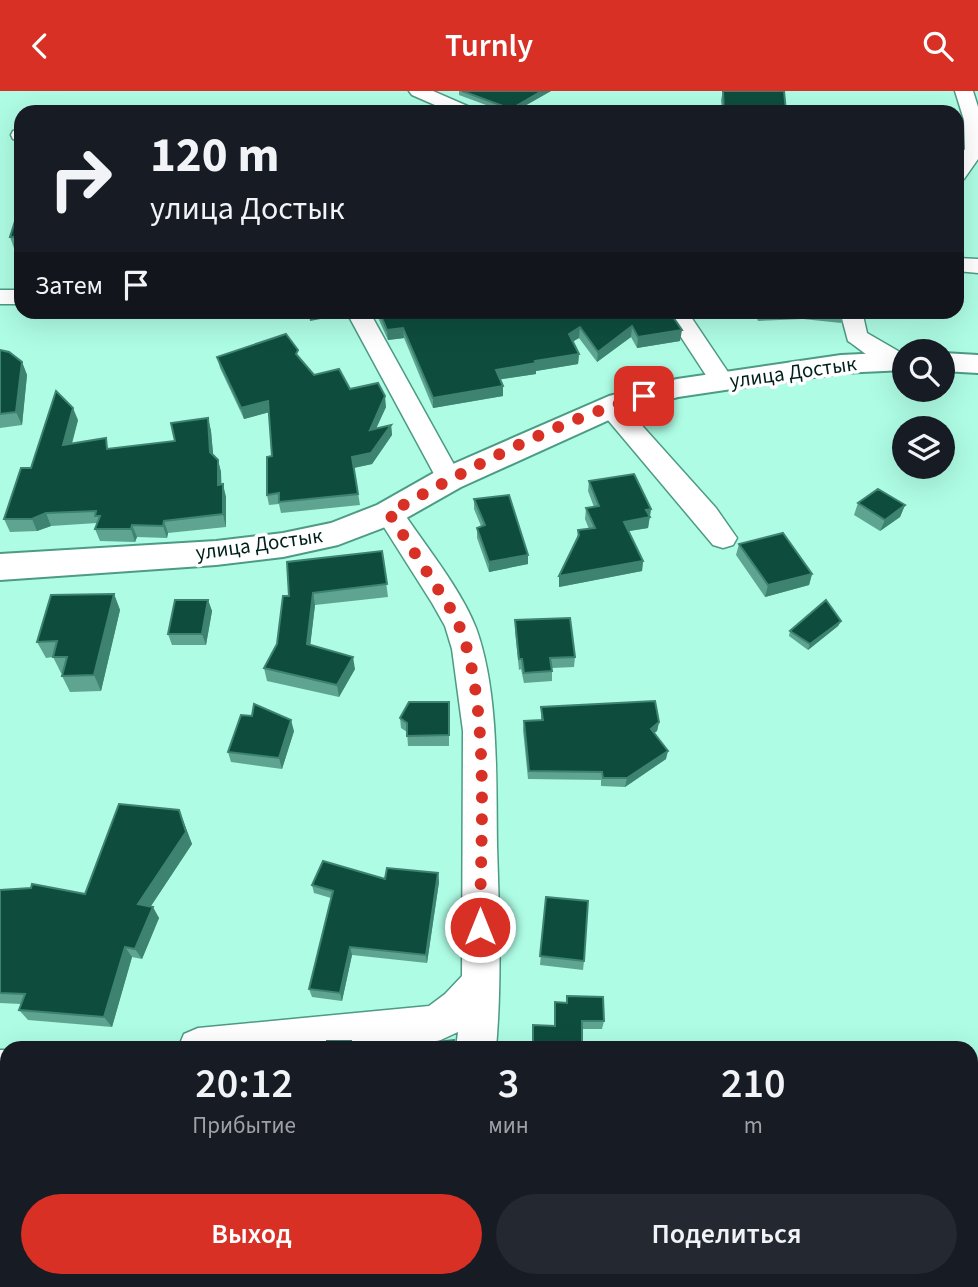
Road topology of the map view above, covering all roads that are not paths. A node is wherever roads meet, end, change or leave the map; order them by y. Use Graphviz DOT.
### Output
graph roads {
  1 [pos="418,91"];
  2 [pos="964,91"];
  3 [pos="451,105"];
  4 [pos="964,165"];
  5 [pos="361,319"];
  6 [pos="680,319"];
  7 [pos="853,319"];
  8 [pos="892,357"];
  9 [pos="892,361"];
  10 [pos="955,363"];
  11 [pos="978,365"];
  12 [pos="722,381"];
  13 [pos="611,407"];
  14 [pos="449,479"];
  15 [pos="389,513"];
  16 [pos="723,538"];
  17 [pos="0,567"];
  18 [pos="480,983"];
  19 [pos="269,1041"];
  20 [pos="476,1041"];
  1 -- 3 [label="street"];
  2 -- 4 [label="street"];
  5 -- 14 [label="street"];
  6 -- 12 [label="street"];
  7 -- 8 [label="street"];
  9 -- 12 [label="main road, улица Достык"];
  10 -- 11 [label="main road"];
  12 -- 13 [label="main road, улица Достык"];
  13 -- 14 [label="main road, улица Достык"];
  13 -- 16 [label="street"];
  14 -- 15 [label="main road, улица Достык"];
  15 -- 17 [label="main road, улица Достык"];
  15 -- 18 [label="street"];
  18 -- 19 [label="street"];
  18 -- 20 [label="street"];
}
